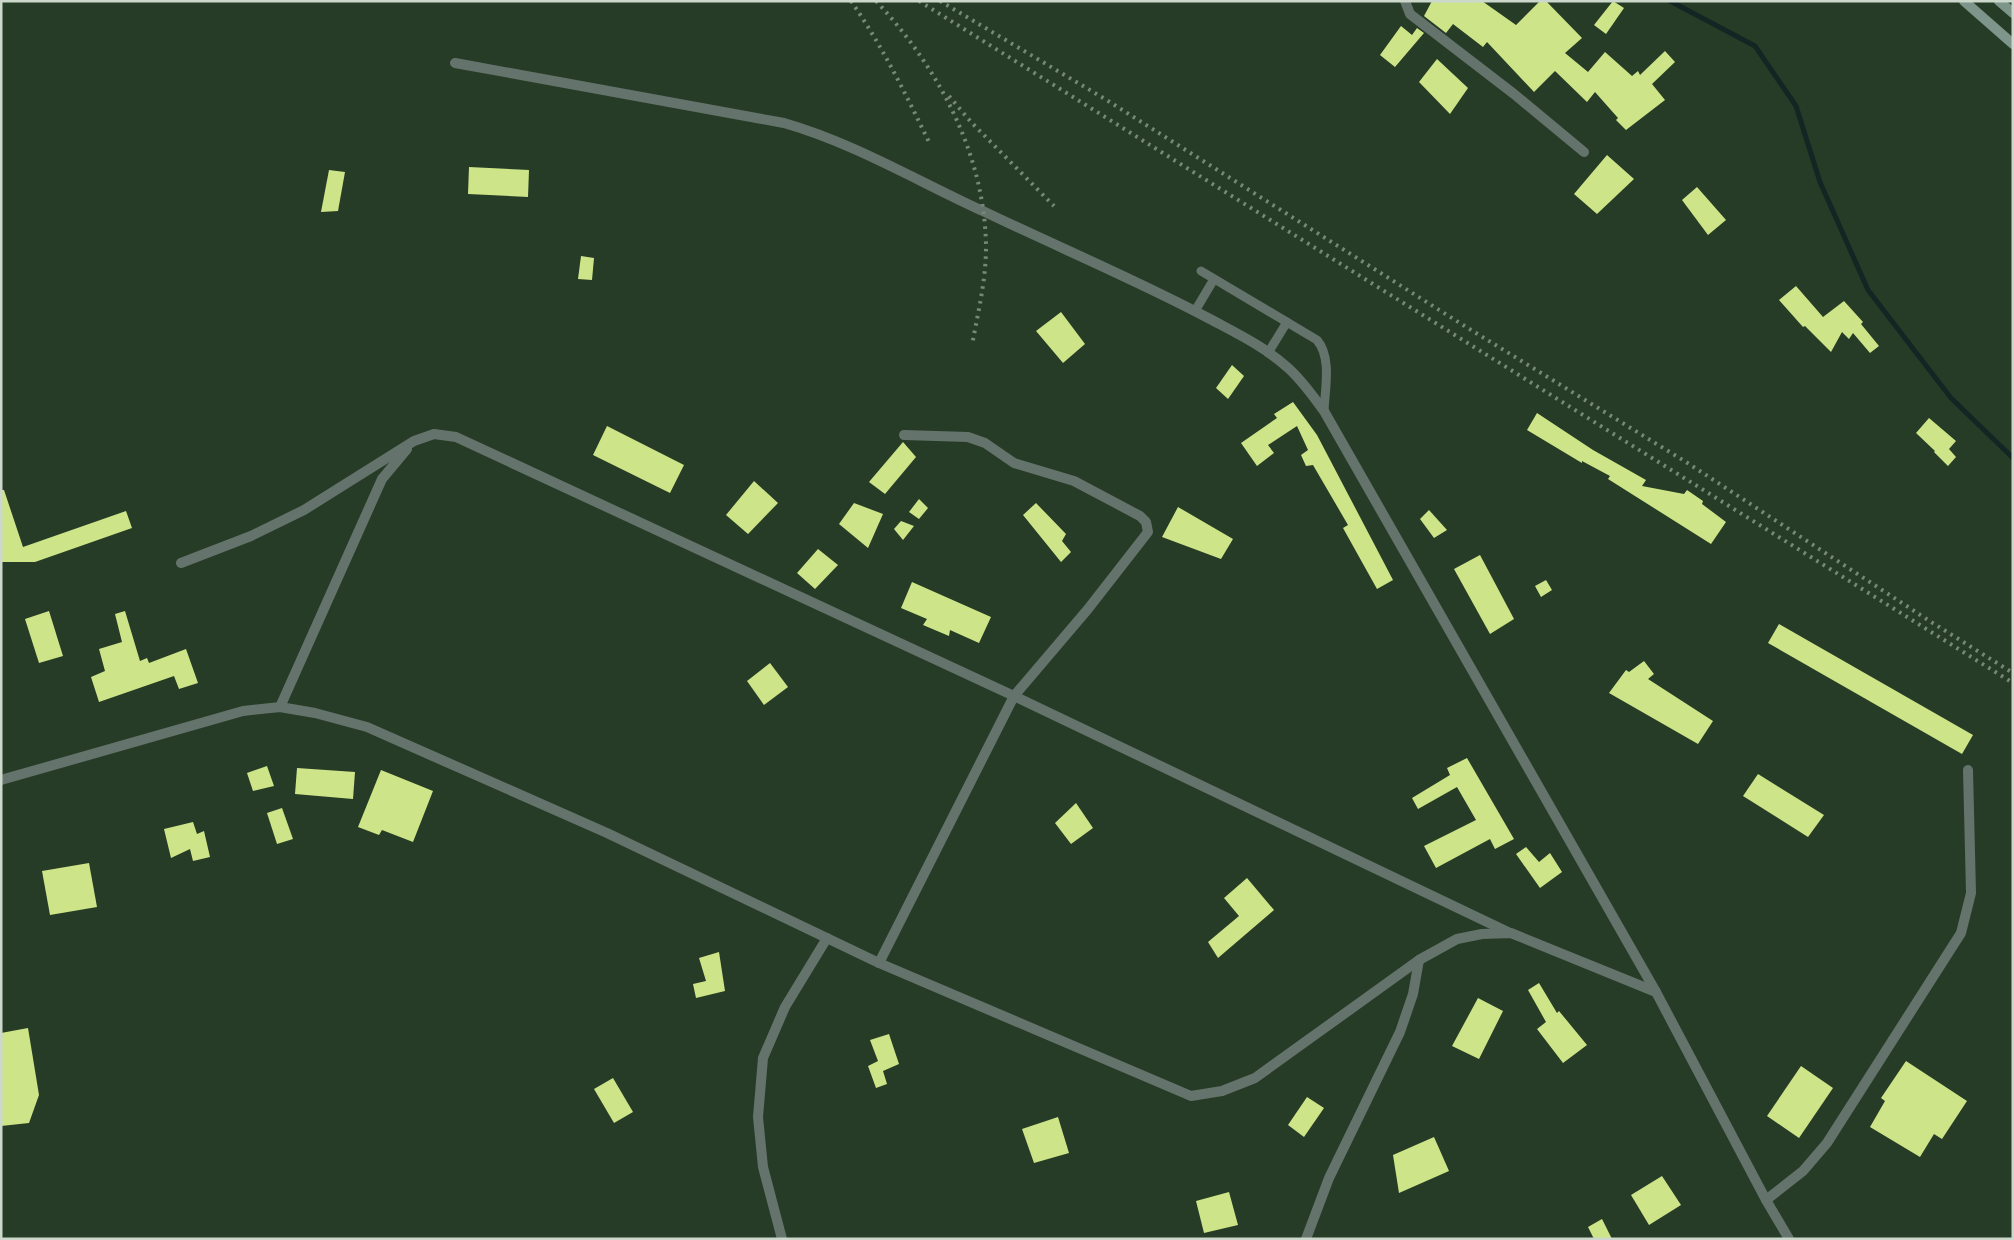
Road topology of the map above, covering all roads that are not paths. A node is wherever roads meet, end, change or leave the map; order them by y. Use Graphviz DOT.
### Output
graph roads {
  1 [pos="1405,1"];
  2 [pos="1964,1"];
  3 [pos="1999,1"];
  4 [pos="2013,13"];
  5 [pos="2013,44"];
  6 [pos="454,63"];
  7 [pos="1584,152"];
  8 [pos="1201,271"];
  9 [pos="1214,279"];
  10 [pos="1195,311"];
  11 [pos="1287,322"];
  12 [pos="1268,353"];
  13 [pos="1324,411"];
  14 [pos="904,435"];
  15 [pos="414,441"];
  16 [pos="181,563"];
  17 [pos="1014,696"];
  18 [pos="280,707"];
  19 [pos="1968,770"];
  20 [pos="1,780"];
  21 [pos="1511,933"];
  22 [pos="827,938"];
  23 [pos="1419,960"];
  24 [pos="879,963"];
  25 [pos="1656,992"];
  26 [pos="1766,1200"];
  27 [pos="782,1239"];
  28 [pos="1306,1239"];
  29 [pos="1789,1239"];
  1 -- 7 [label="street"];
  2 -- 5 [label="main road"];
  3 -- 4 [label="main road"];
  6 -- 10 [label="street"];
  8 -- 9 [label="lane"];
  9 -- 10 [label="lane"];
  9 -- 11 [label="lane"];
  10 -- 12 [label="street"];
  11 -- 12 [label="lane"];
  11 -- 13 [label="lane"];
  12 -- 13 [label="street"];
  13 -- 25 [label="street"];
  14 -- 17 [label="street"];
  15 -- 16 [label="street"];
  15 -- 17 [label="street"];
  15 -- 18 [label="street"];
  17 -- 21 [label="street"];
  17 -- 24 [label="street"];
  18 -- 20 [label="street"];
  18 -- 22 [label="street"];
  19 -- 26 [label="street"];
  21 -- 23 [label="street"];
  21 -- 25 [label="street"];
  22 -- 24 [label="street"];
  22 -- 27 [label="street"];
  23 -- 24 [label="street"];
  23 -- 28 [label="street"];
  25 -- 26 [label="street"];
  26 -- 29 [label="street"];
}
